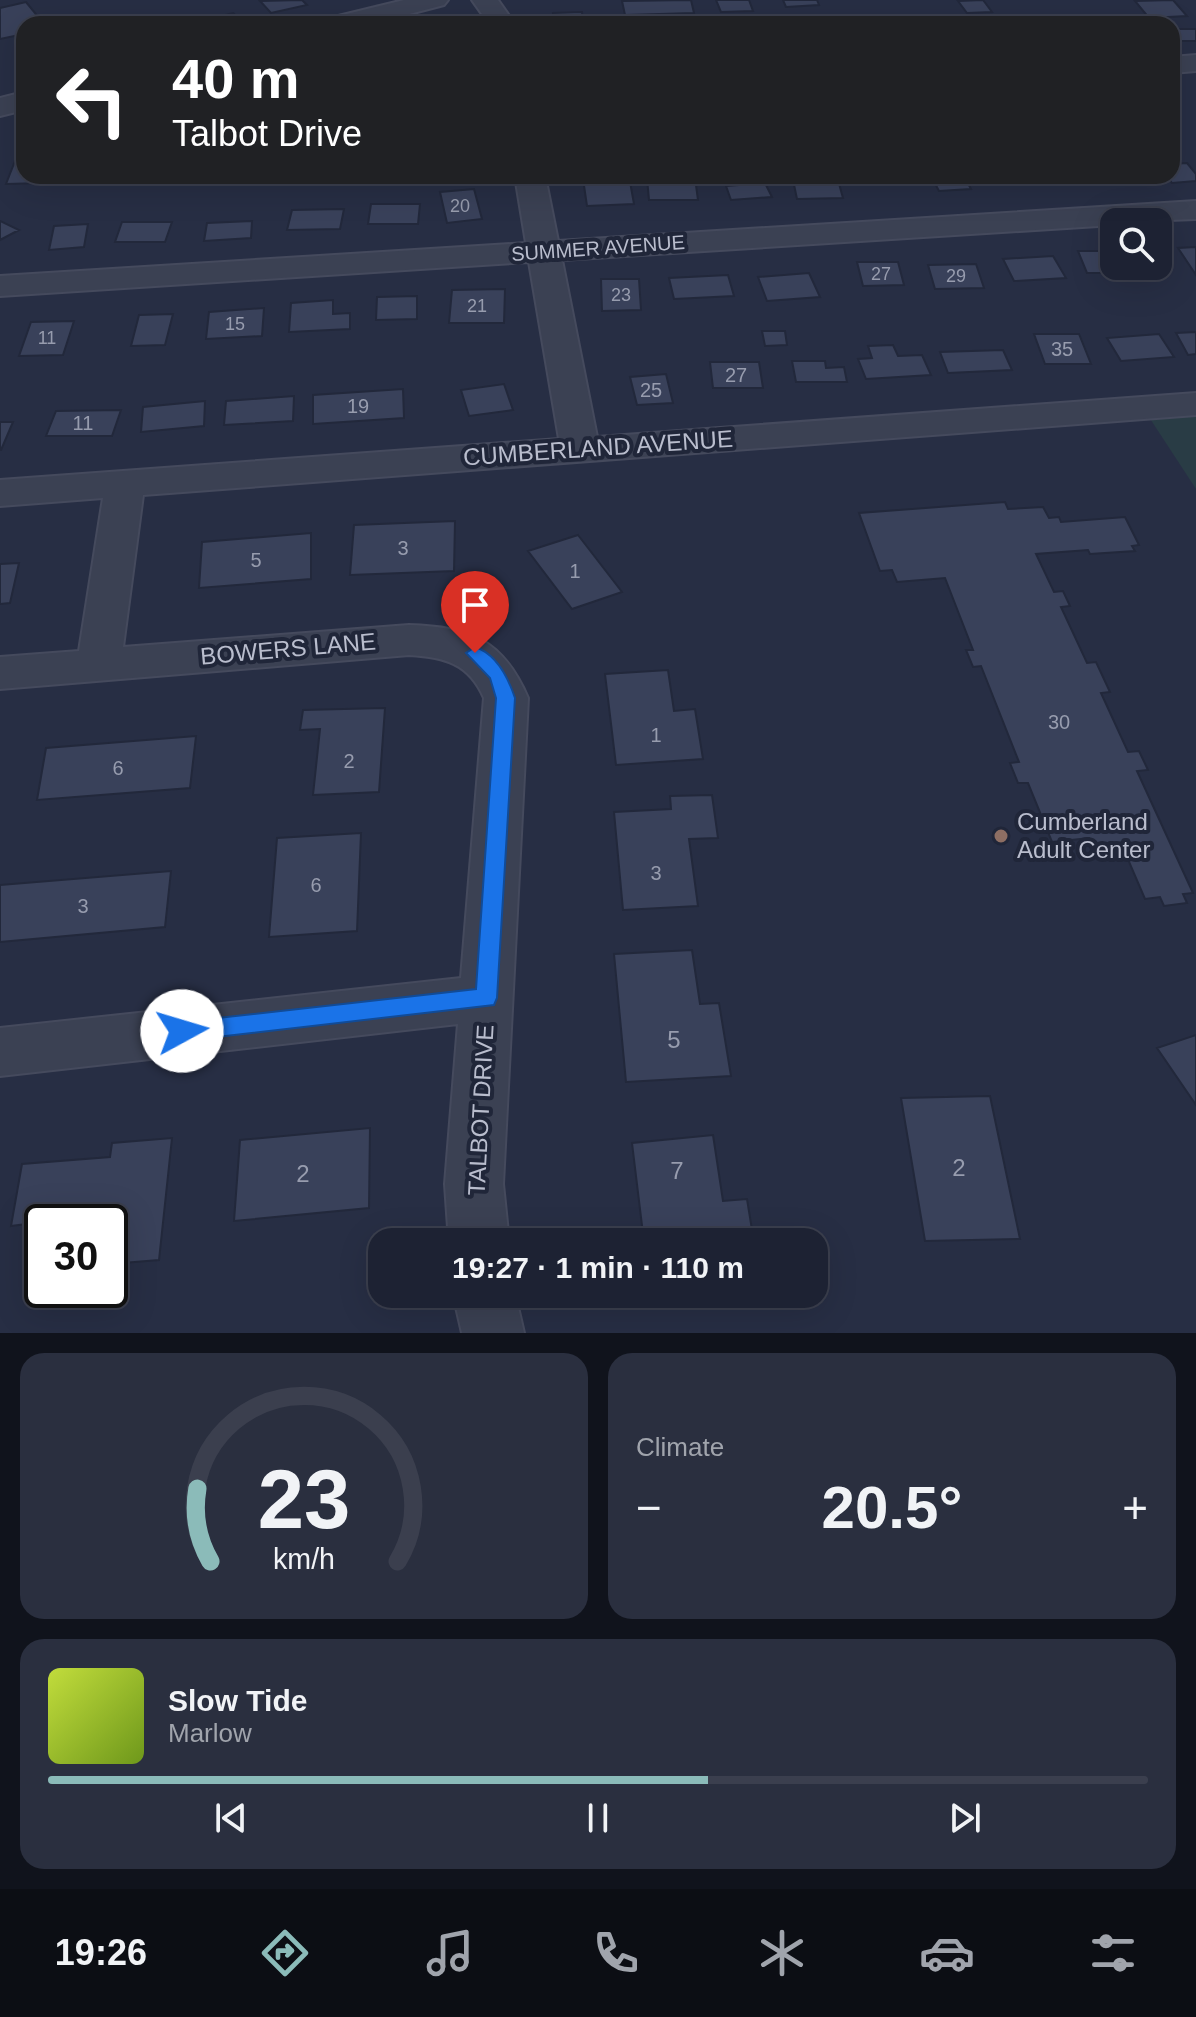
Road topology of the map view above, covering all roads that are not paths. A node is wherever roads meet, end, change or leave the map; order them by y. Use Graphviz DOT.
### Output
graph roads {
  1 [pos="435,0"];
  2 [pos="371,16"];
  3 [pos="531,184"];
  4 [pos="1196,210"];
  5 [pos="542,251"];
  6 [pos="0,286"];
  7 [pos="1196,404"];
  8 [pos="580,449"];
  9 [pos="125,483"];
  10 [pos="0,493"];
  11 [pos="475,653"];
  12 [pos="99,665"];
  13 [pos="0,673"];
  14 [pos="486,998"];
  15 [pos="0,1052"];
  16 [pos="478,1228"];
  17 [pos="487,1308"];
  18 [pos="493,1333"];
  1 -- 2 [label="street"];
  3 -- 5 [label="street"];
  4 -- 5 [label="street, SUMMER AVENUE"];
  5 -- 6 [label="street, SUMMER AVENUE"];
  5 -- 8 [label="street"];
  7 -- 8 [label="street, CUMBERLAND AVENUE"];
  8 -- 9 [label="street, CUMBERLAND AVENUE"];
  9 -- 10 [label="street, CUMBERLAND AVENUE"];
  9 -- 12 [label="street"];
  11 -- 12 [label="street, BOWERS LANE"];
  11 -- 14 [label="street, TALBOT DRIVE"];
  12 -- 13 [label="street, BOWERS LANE"];
  14 -- 15 [label="street"];
  14 -- 16 [label="street, TALBOT DRIVE"];
  17 -- 18 [label="street"];
}
